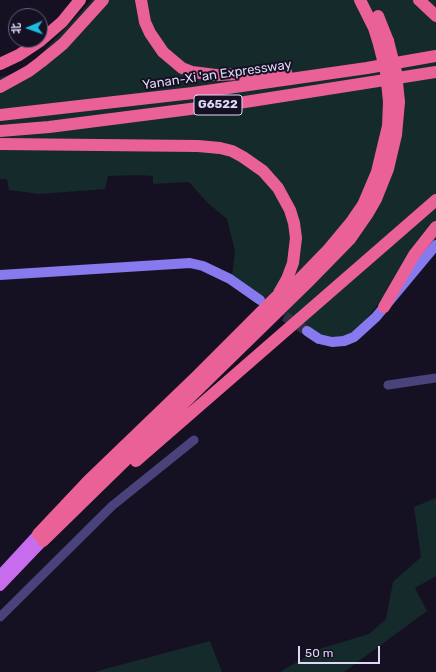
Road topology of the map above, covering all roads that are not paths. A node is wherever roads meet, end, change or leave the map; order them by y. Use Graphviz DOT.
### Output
graph roads {
  1 [pos="80,0"];
  2 [pos="103,0"];
  3 [pos="141,0"];
  4 [pos="360,0"];
  5 [pos="369,0"];
  6 [pos="419,0"];
  7 [pos="436,16"];
  8 [pos="384,43"];
  9 [pos="436,56"];
  10 [pos="0,64"];
  11 [pos="367,68"];
  12 [pos="436,72"];
  13 [pos="0,87"];
  14 [pos="394,102"];
  15 [pos="0,115"];
  16 [pos="0,131"];
  17 [pos="0,144"];
  18 [pos="436,200"];
  19 [pos="436,227"];
  20 [pos="436,245"];
  21 [pos="0,274"];
  22 [pos="276,297"];
  23 [pos="260,300"];
  24 [pos="384,307"];
  25 [pos="307,332"];
  26 [pos="436,378"];
  27 [pos="388,385"];
  28 [pos="194,440"];
  29 [pos="40,538"];
  30 [pos="0,575"];
  31 [pos="0,586"];
  32 [pos="0,616"];
  1 -- 10 [label="highway"];
  2 -- 13 [label="highway"];
  3 -- 11 [label="highway"];
  4 -- 8 [label="highway"];
  5 -- 8 [label="highway"];
  6 -- 7 [label="highway"];
  8 -- 14 [label="highway, bridge"];
  9 -- 11 [label="highway, Yanan-Xi 'an Expressway / G6522"];
  11 -- 15 [label="highway, Yanan-Xi 'an Expressway / G6522"];
  12 -- 16 [label="highway, G6522"];
  14 -- 22 [label="highway"];
  14 -- 29 [label="highway"];
  17 -- 22 [label="highway"];
  18 -- 29 [label="highway"];
  19 -- 24 [label="highway"];
  20 -- 24 [label="main road"];
  21 -- 23 [label="main road"];
  22 -- 29 [label="highway"];
  24 -- 25 [label="main road"];
  26 -- 27 [label="street"];
  28 -- 32 [label="street"];
  29 -- 30 [label="main road"];
  29 -- 31 [label="main road"];
}
